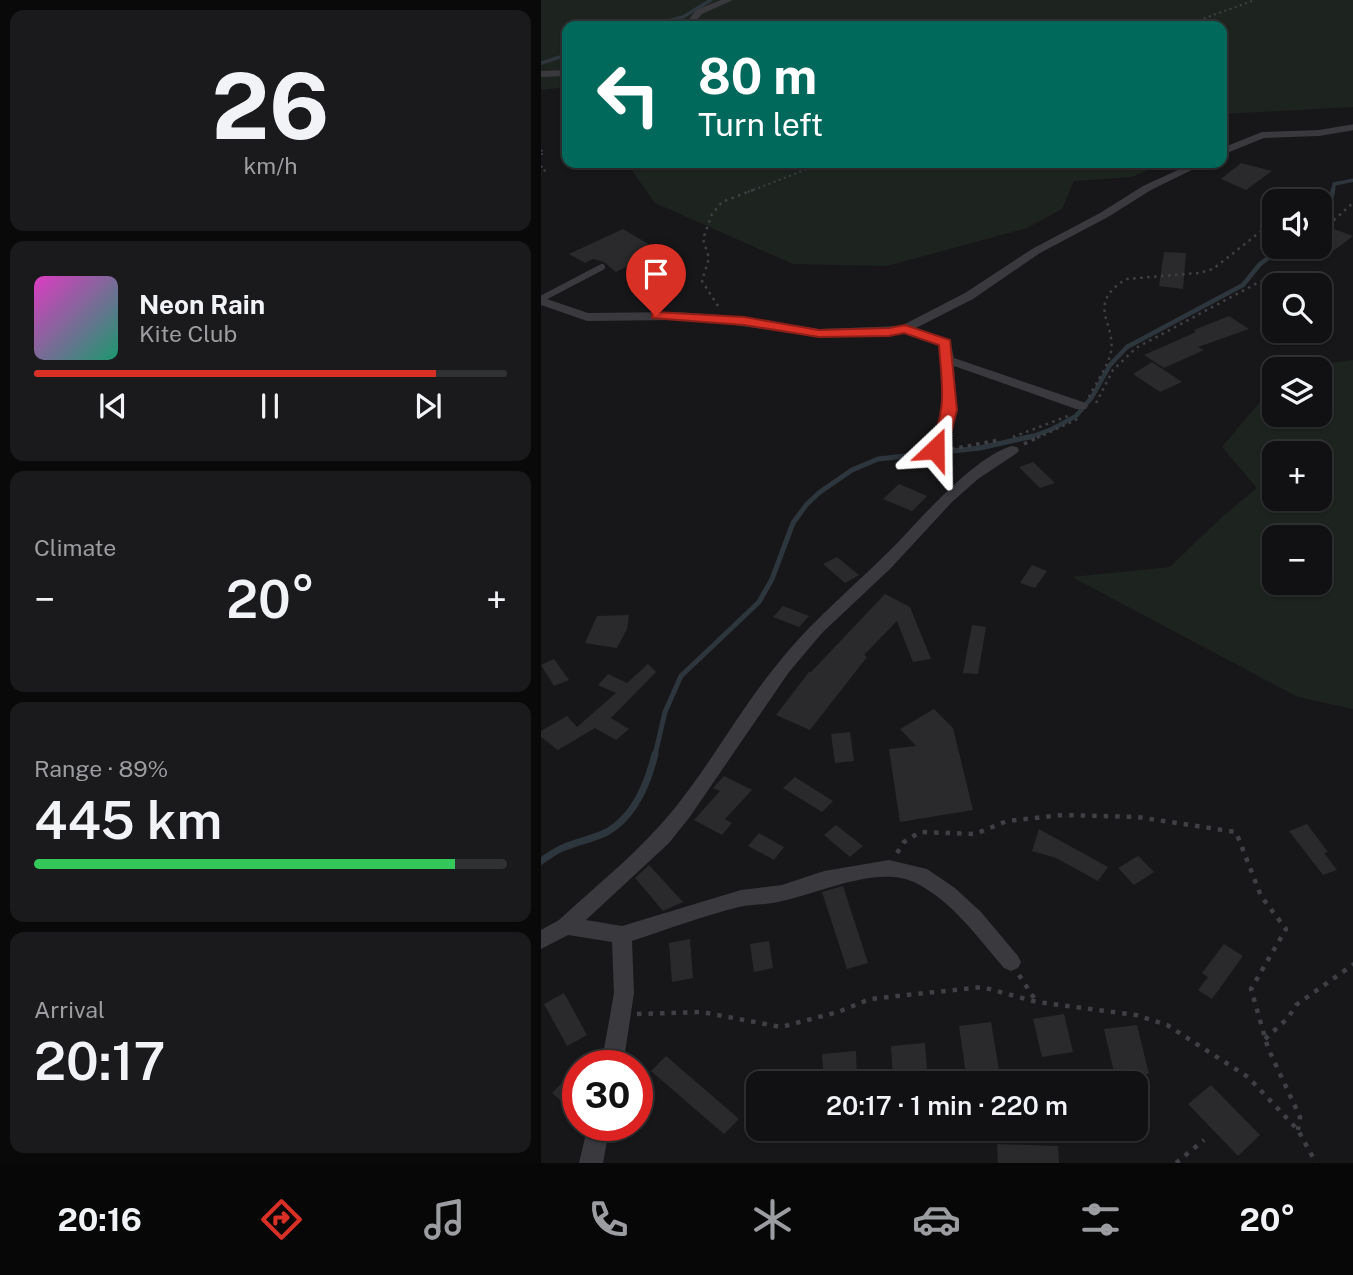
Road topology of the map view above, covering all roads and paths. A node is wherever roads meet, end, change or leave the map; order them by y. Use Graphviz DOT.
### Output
graph roads {
  1 [pos="1255,0"];
  2 [pos="729,1"];
  3 [pos="689,21"];
  4 [pos="1197,21"];
  5 [pos="562,73"];
  6 [pos="541,74"];
  7 [pos="1353,127"];
  8 [pos="1227,150"];
  9 [pos="541,166"];
  10 [pos="810,168"];
  11 [pos="1190,168"];
  12 [pos="541,174"];
  13 [pos="1353,202"];
  14 [pos="1332,220"];
  15 [pos="1262,231"];
  16 [pos="602,267"];
  17 [pos="1261,281"];
  18 [pos="541,300"];
  19 [pos="721,318"];
  20 [pos="905,329"];
  21 [pos="948,360"];
  22 [pos="1087,409"];
  23 [pos="935,449"];
  24 [pos="1012,450"];
  25 [pos="889,868"];
  26 [pos="566,926"];
  27 [pos="622,935"];
  28 [pos="541,940"];
  29 [pos="1011,962"];
  30 [pos="1353,964"];
  31 [pos="1037,1002"];
  32 [pos="621,1014"];
  33 [pos="1265,1039"];
  34 [pos="615,1050"];
  35 [pos="1298,1130"];
  36 [pos="1204,1140"];
  37 [pos="596,1141"];
  38 [pos="591,1163"];
  39 [pos="1176,1163"];
  40 [pos="1316,1163"];
  1 -- 4 [label="path"];
  2 -- 3 [label="street"];
  5 -- 6 [label="street"];
  7 -- 8 [label="street"];
  9 -- 12 [label="path"];
  10 -- 19 [label="path"];
  11 -- 20 [label="street"];
  13 -- 14 [label="path"];
  15 -- 22 [label="path"];
  16 -- 18 [label="lane"];
  17 -- 22 [label="path"];
  18 -- 19 [label="street"];
  19 -- 20 [label="street"];
  20 -- 21 [label="street"];
  21 -- 22 [label="street"];
  21 -- 23 [label="street"];
  22 -- 23 [label="path"];
  22 -- 24 [label="path"];
  24 -- 26 [label="street"];
  25 -- 27 [label="street"];
  25 -- 29 [label="street"];
  25 -- 33 [label="path"];
  26 -- 27 [label="street"];
  26 -- 28 [label="street"];
  27 -- 32 [label="street"];
  29 -- 31 [label="path"];
  30 -- 33 [label="path"];
  31 -- 32 [label="path"];
  31 -- 35 [label="path"];
  32 -- 34 [label="street"];
  33 -- 35 [label="path"];
  35 -- 40 [label="path"];
  36 -- 39 [label="path"];
  37 -- 38 [label="street"];
}
